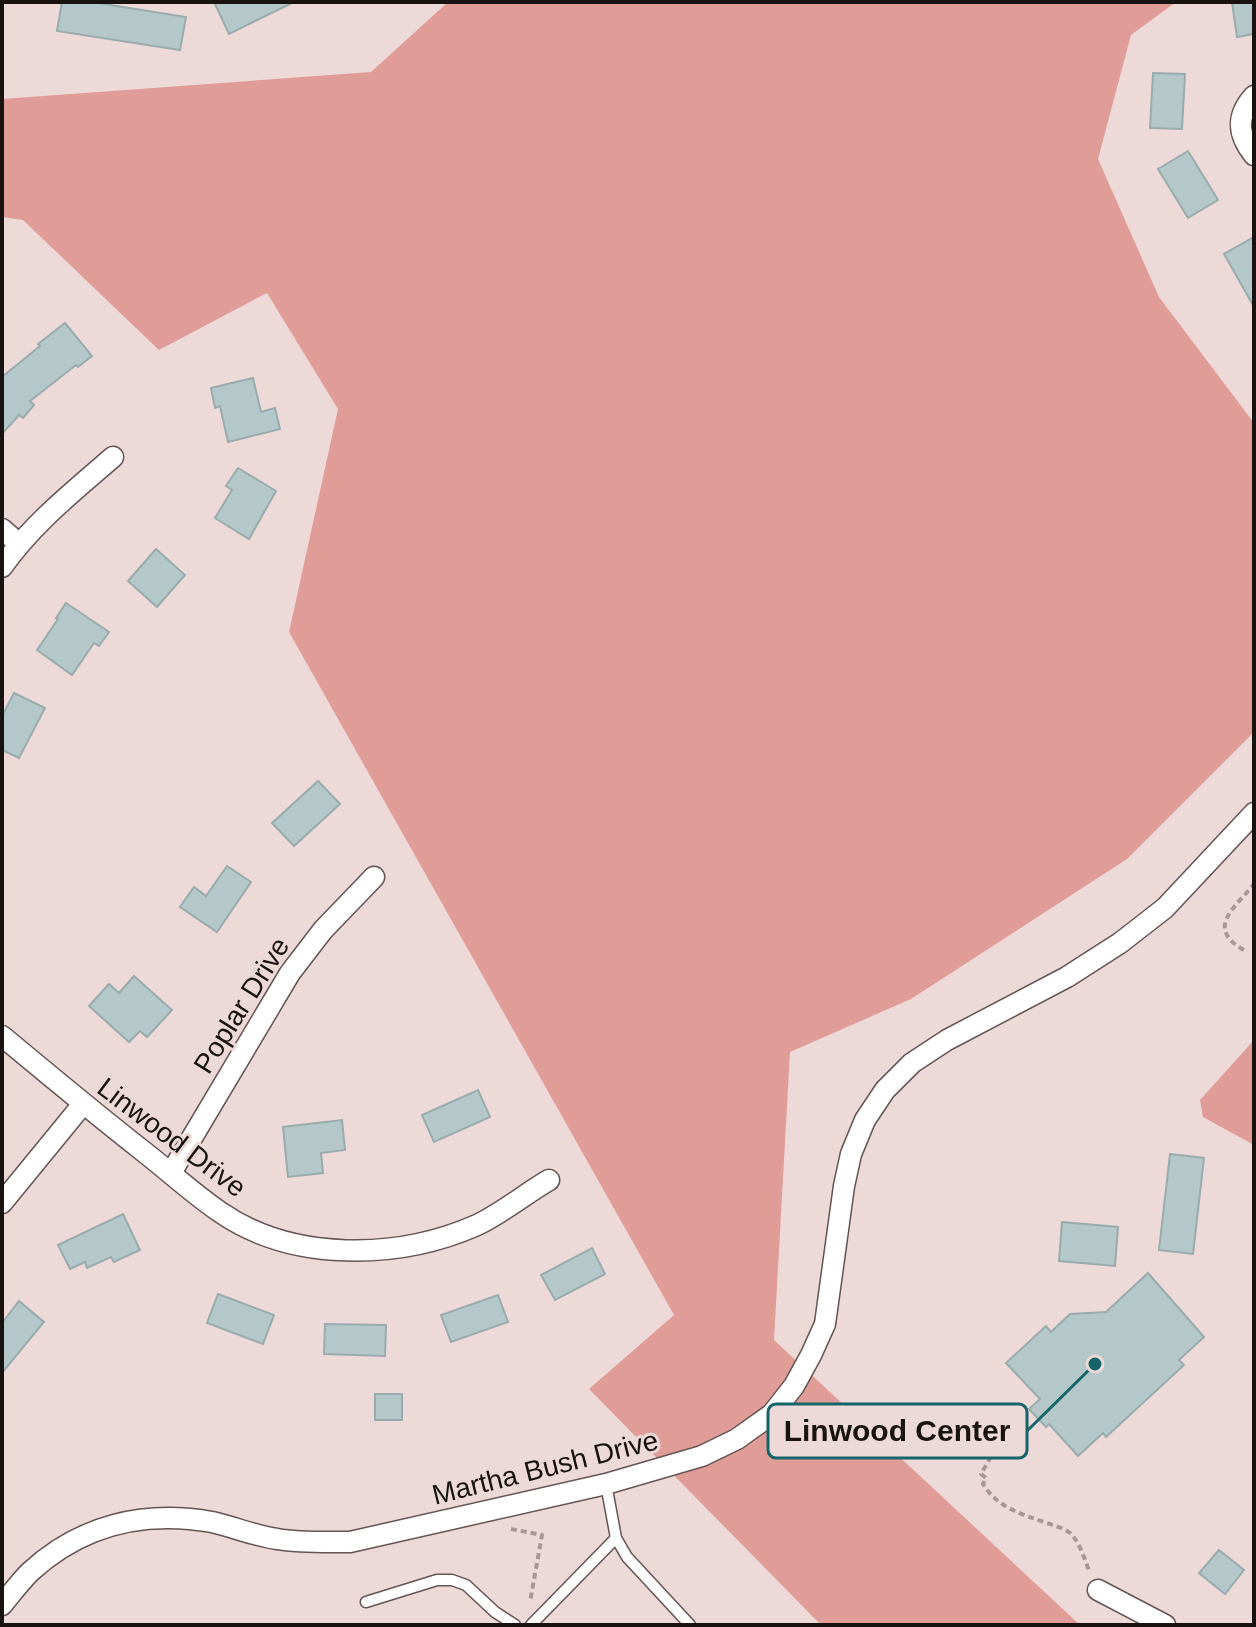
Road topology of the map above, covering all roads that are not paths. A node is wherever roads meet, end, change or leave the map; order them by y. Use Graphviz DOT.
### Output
graph roads {
  1 [pos="1254,96"];
  2 [pos="1254,155"];
  3 [pos="113,457"];
  4 [pos="2,529"];
  5 [pos="18,543"];
  6 [pos="2,567"];
  7 [pos="1254,813"];
  8 [pos="374,877"];
  9 [pos="2,1036"];
  10 [pos="83,1104"];
  11 [pos="171,1173"];
  12 [pos="549,1180"];
  13 [pos="2,1203"];
  14 [pos="606,1484"];
  15 [pos="616,1538"];
  16 [pos="1098,1590"];
  17 [pos="366,1602"];
  18 [pos="2,1605"];
  19 [pos="515,1625"];
  20 [pos="531,1625"];
  21 [pos="690,1625"];
  22 [pos="1165,1625"];
  1 -- 2 [label="street"];
  3 -- 5 [label="street"];
  4 -- 5 [label="street"];
  5 -- 6 [label="street"];
  7 -- 14 [label="street, Martha Bush Drive"];
  8 -- 11 [label="street, Poplar Drive"];
  9 -- 10 [label="street, Linwood Drive"];
  10 -- 11 [label="street, Linwood Drive"];
  10 -- 13 [label="street"];
  11 -- 12 [label="street, Linwood Drive"];
  14 -- 15 [label="lane"];
  14 -- 18 [label="street, Martha Bush Drive"];
  15 -- 20 [label="lane"];
  15 -- 21 [label="lane"];
  16 -- 22 [label="street"];
  17 -- 19 [label="lane"];
}
